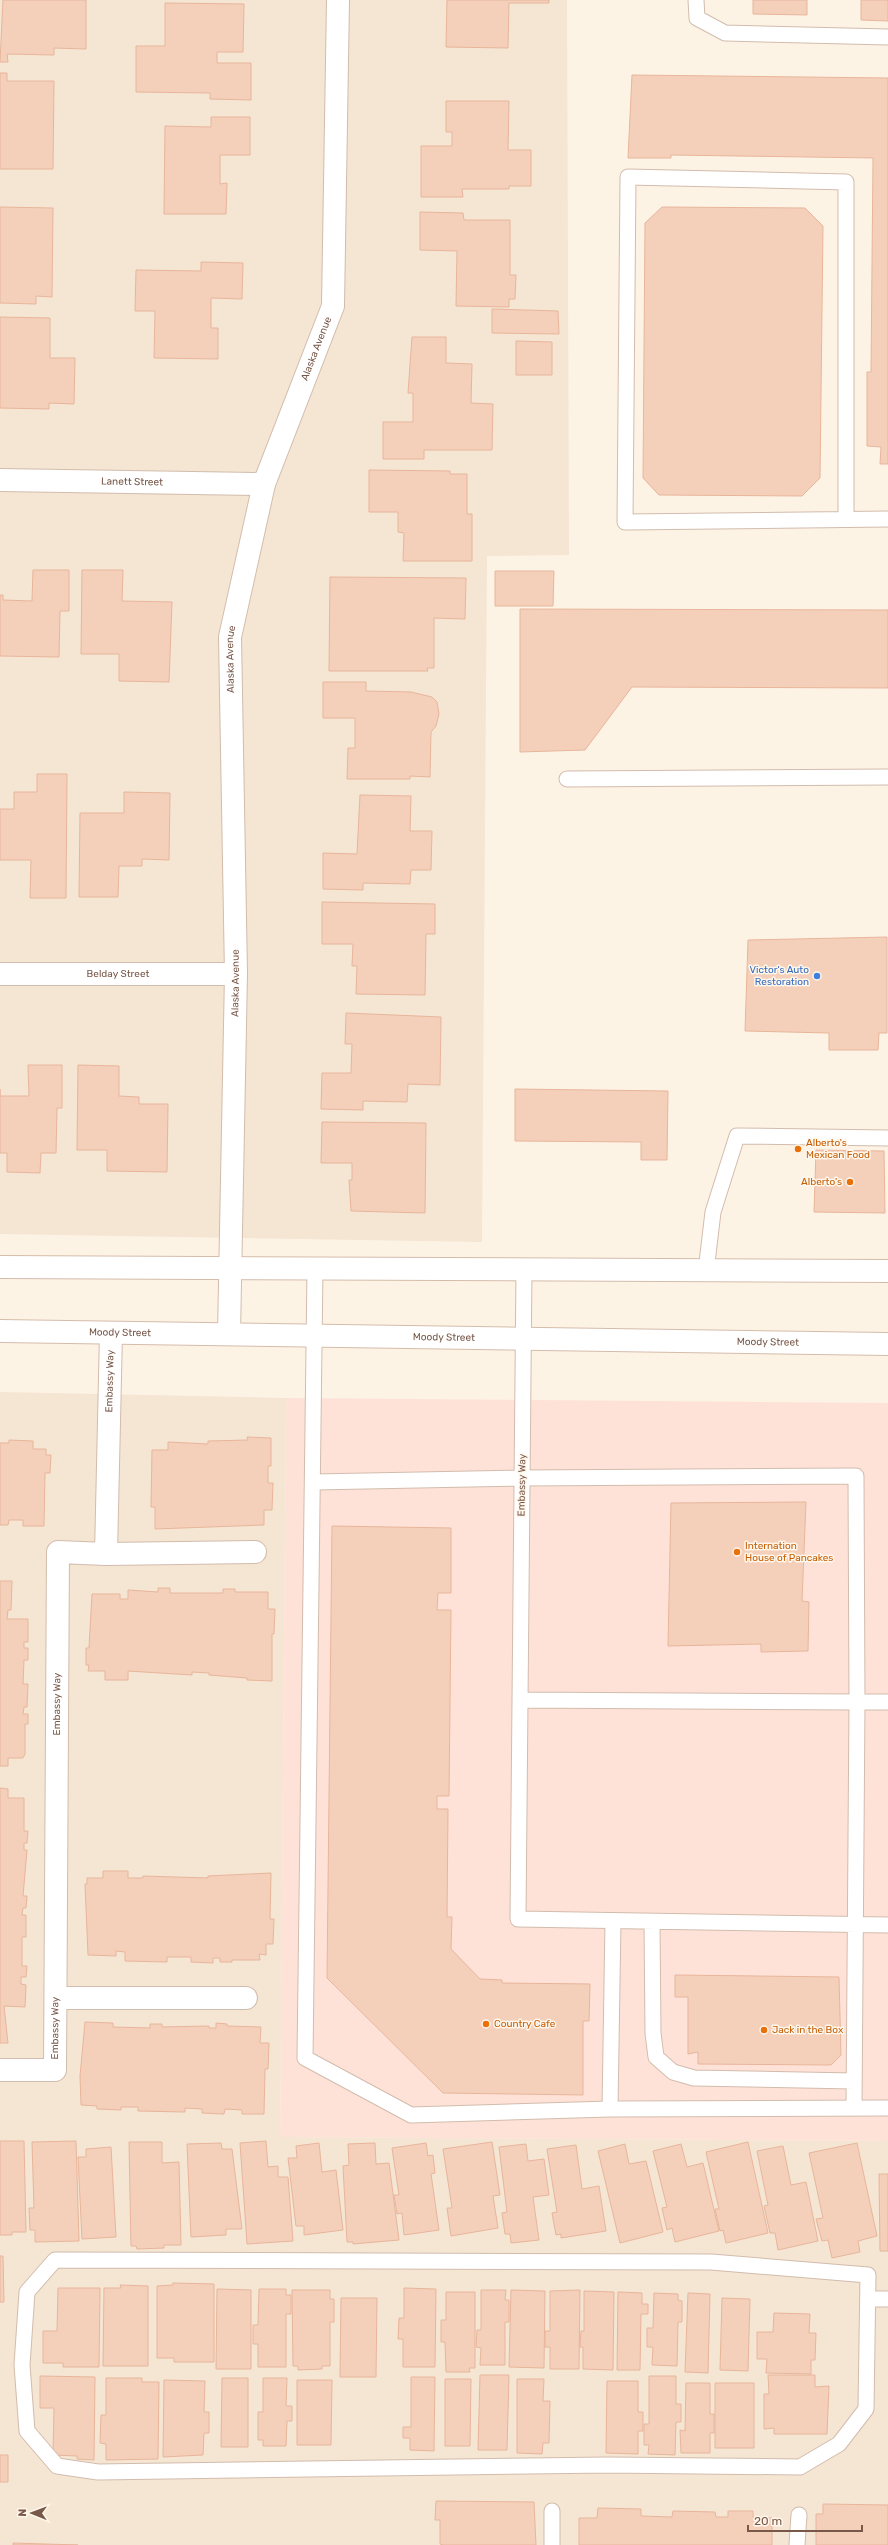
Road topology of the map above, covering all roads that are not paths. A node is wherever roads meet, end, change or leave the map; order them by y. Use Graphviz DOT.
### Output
graph roads {
  1 [pos="338,0"];
  2 [pos="696,0"];
  3 [pos="888,37"];
  4 [pos="0,480"];
  5 [pos="264,484"];
  6 [pos="846,519"];
  7 [pos="888,519"];
  8 [pos="888,777"];
  9 [pos="567,780"];
  10 [pos="0,974"];
  11 [pos="236,974"];
  12 [pos="888,1138"];
  13 [pos="0,1267"];
  14 [pos="229,1268"];
  15 [pos="316,1268"];
  16 [pos="524,1270"];
  17 [pos="706,1270"];
  18 [pos="888,1271"];
  19 [pos="0,1331"];
  20 [pos="111,1333"];
  21 [pos="229,1334"];
  22 [pos="315,1336"];
  23 [pos="524,1338"];
  24 [pos="888,1344"];
  25 [pos="522,1478"];
  26 [pos="314,1482"];
  27 [pos="255,1552"];
  28 [pos="106,1554"];
  29 [pos="520,1700"];
  30 [pos="857,1702"];
  31 [pos="888,1702"];
  32 [pos="613,1921"];
  33 [pos="652,1922"];
  34 [pos="855,1924"];
  35 [pos="888,1925"];
  36 [pos="56,1998"];
  37 [pos="246,1998"];
  38 [pos="0,2070"];
  39 [pos="854,2081"];
  40 [pos="854,2108"];
  41 [pos="888,2108"];
  42 [pos="610,2109"];
  43 [pos="868,2299"];
  44 [pos="888,2299"];
  45 [pos="552,2511"];
  46 [pos="799,2515"];
  47 [pos="552,2545"];
  48 [pos="797,2545"];
  1 -- 5 [label="street, Alaska Avenue"];
  2 -- 3 [label="lane"];
  4 -- 5 [label="street, Lanett Street"];
  5 -- 11 [label="street, Alaska Avenue"];
  6 -- 6 [label="lane"];
  6 -- 7 [label="lane"];
  8 -- 9 [label="lane"];
  10 -- 11 [label="street, Belday Street"];
  11 -- 14 [label="street, Alaska Avenue"];
  12 -- 17 [label="lane"];
  13 -- 14 [label="street"];
  14 -- 15 [label="street"];
  14 -- 21 [label="street, Alaska Avenue"];
  15 -- 16 [label="street"];
  15 -- 22 [label="lane"];
  16 -- 17 [label="street"];
  16 -- 23 [label="lane, Embassy Way"];
  17 -- 18 [label="street"];
  19 -- 20 [label="street, Moody Street"];
  20 -- 21 [label="street, Moody Street"];
  20 -- 28 [label="street, Embassy Way"];
  21 -- 22 [label="street, Moody Street"];
  22 -- 23 [label="street, Moody Street"];
  22 -- 26 [label="lane"];
  23 -- 24 [label="street, Moody Street"];
  23 -- 25 [label="lane, Embassy Way"];
  25 -- 26 [label="lane"];
  25 -- 29 [label="lane, Embassy Way"];
  25 -- 30 [label="lane"];
  26 -- 42 [label="lane"];
  27 -- 28 [label="street"];
  28 -- 36 [label="street, Embassy Way"];
  29 -- 30 [label="lane"];
  29 -- 32 [label="lane, Embassy Way"];
  30 -- 31 [label="lane"];
  30 -- 34 [label="lane"];
  32 -- 33 [label="lane"];
  32 -- 42 [label="lane"];
  33 -- 34 [label="lane"];
  33 -- 39 [label="lane"];
  34 -- 35 [label="lane"];
  34 -- 39 [label="lane"];
  36 -- 37 [label="street"];
  36 -- 38 [label="street, Embassy Way"];
  39 -- 40 [label="lane"];
  40 -- 41 [label="lane"];
  40 -- 42 [label="lane"];
  43 -- 43 [label="lane"];
  43 -- 44 [label="lane"];
  45 -- 47 [label="lane"];
  46 -- 48 [label="lane"];
}
